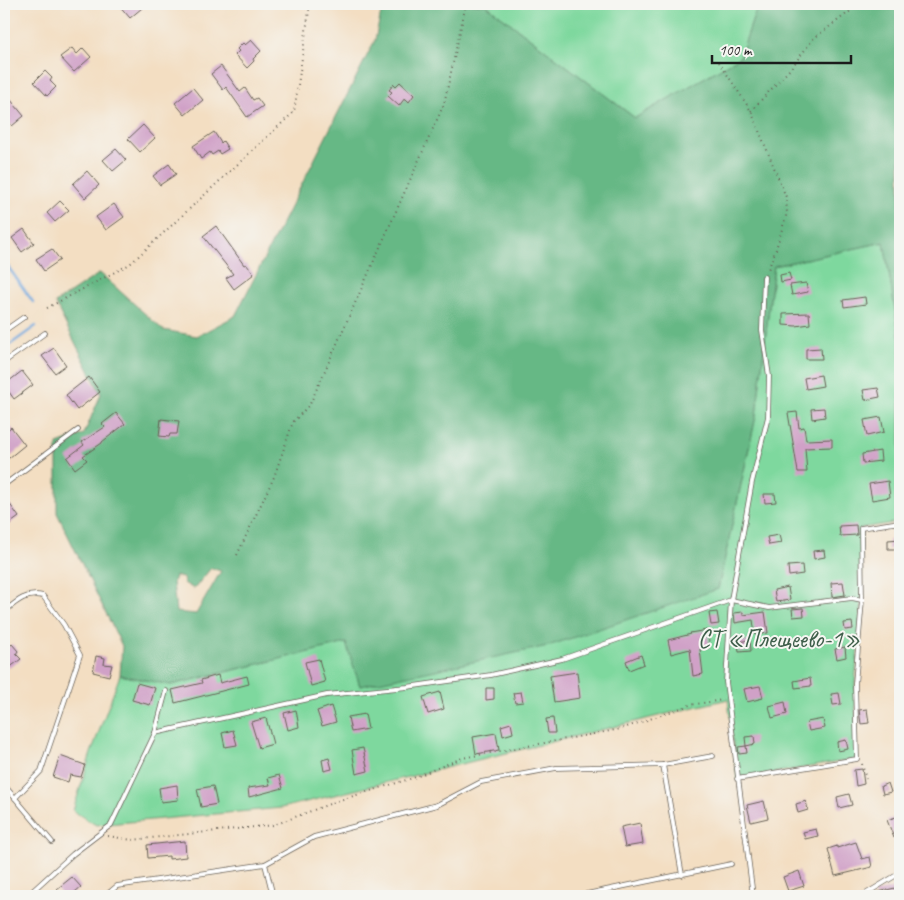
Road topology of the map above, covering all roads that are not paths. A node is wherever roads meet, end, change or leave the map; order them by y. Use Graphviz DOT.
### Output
graph roads {
  1 [pos="764,277"];
  2 [pos="24,317"];
  3 [pos="4,331"];
  4 [pos="45,333"];
  5 [pos="4,362"];
  6 [pos="78,430"];
  7 [pos="4,485"];
  8 [pos="900,522"];
  9 [pos="731,600"];
  10 [pos="862,600"];
  11 [pos="4,612"];
  12 [pos="166,691"];
  13 [pos="155,733"];
  14 [pos="713,756"];
  15 [pos="663,765"];
  16 [pos="738,779"];
  17 [pos="4,785"];
  18 [pos="14,798"];
  19 [pos="52,842"];
  20 [pos="265,864"];
  21 [pos="731,864"];
  22 [pos="900,873"];
  23 [pos="682,875"];
  24 [pos="27,896"];
  25 [pos="105,896"];
  26 [pos="272,896"];
  27 [pos="577,896"];
  28 [pos="753,896"];
  29 [pos="862,896"];
  1 -- 9 [label="lane"];
  2 -- 3 [label="lane"];
  4 -- 5 [label="lane"];
  6 -- 7 [label="lane"];
  8 -- 10 [label="lane"];
  9 -- 10 [label="lane"];
  9 -- 13 [label="lane"];
  9 -- 16 [label="lane"];
  10 -- 16 [label="lane"];
  11 -- 18 [label="lane"];
  12 -- 13 [label="lane"];
  13 -- 24 [label="lane"];
  14 -- 15 [label="lane"];
  15 -- 20 [label="lane"];
  15 -- 23 [label="lane"];
  16 -- 28 [label="lane"];
  17 -- 18 [label="lane"];
  18 -- 19 [label="lane"];
  20 -- 25 [label="lane"];
  20 -- 26 [label="lane"];
  21 -- 23 [label="lane"];
  22 -- 29 [label="lane"];
  23 -- 27 [label="lane"];
}
